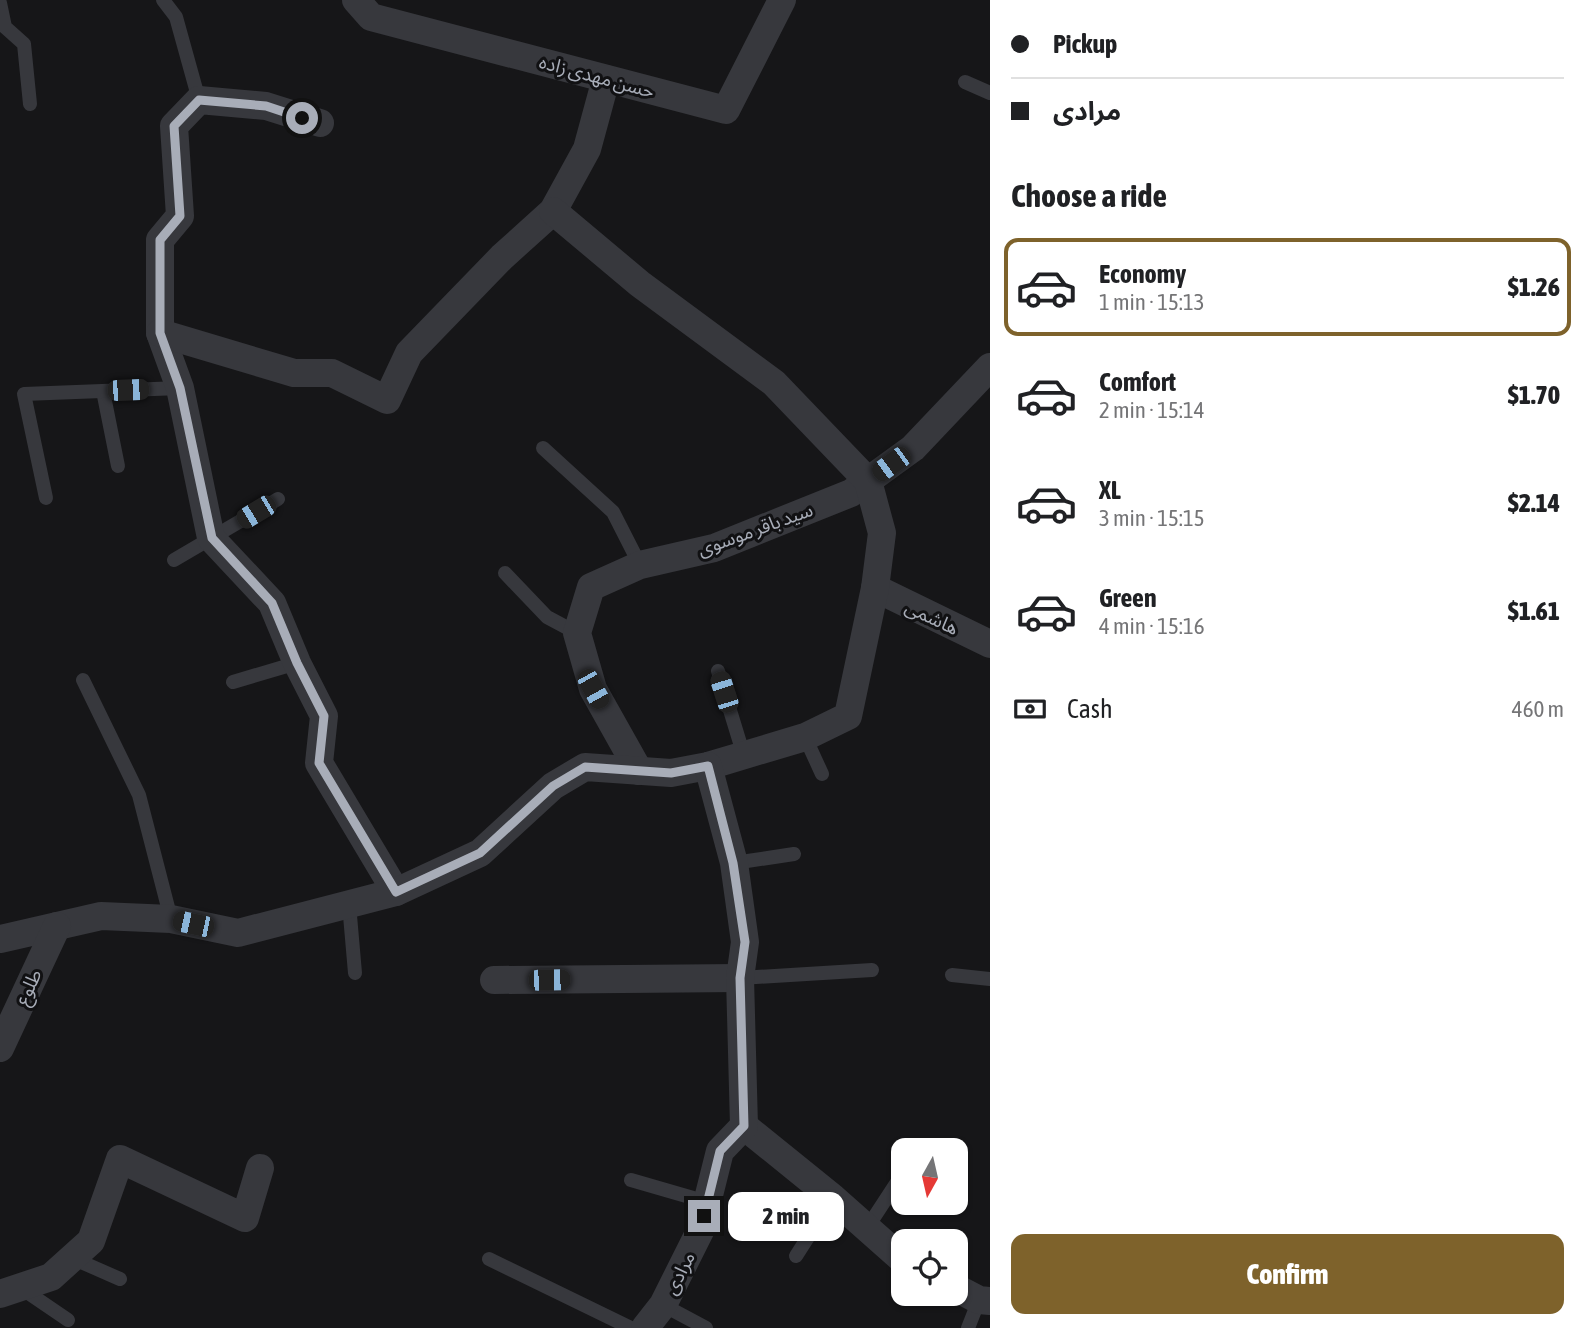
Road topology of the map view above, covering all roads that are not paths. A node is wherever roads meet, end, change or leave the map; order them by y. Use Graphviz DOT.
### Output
graph roads {
  1 [pos="163,0"];
  2 [pos="356,0"];
  3 [pos="782,0"];
  4 [pos="0,3"];
  5 [pos="606,79"];
  6 [pos="965,82"];
  7 [pos="990,93"];
  8 [pos="199,100"];
  9 [pos="30,104"];
  10 [pos="320,124"];
  11 [pos="553,211"];
  12 [pos="160,333"];
  13 [pos="990,367"];
  14 [pos="180,388"];
  15 [pos="103,391"];
  16 [pos="543,448"];
  17 [pos="118,466"];
  18 [pos="869,481"];
  19 [pos="46,498"];
  20 [pos="278,499"];
  21 [pos="212,538"];
  22 [pos="174,560"];
  23 [pos="640,565"];
  24 [pos="505,573"];
  25 [pos="875,588"];
  26 [pos="577,634"];
  27 [pos="990,644"];
  28 [pos="297,663"];
  29 [pos="718,671"];
  30 [pos="83,680"];
  31 [pos="233,682"];
  32 [pos="805,737"];
  33 [pos="744,756"];
  34 [pos="708,766"];
  35 [pos="639,771"];
  36 [pos="822,774"];
  37 [pos="794,854"];
  38 [pos="733,863"];
  39 [pos="396,892"];
  40 [pos="349,904"];
  41 [pos="171,919"];
  42 [pos="57,926"];
  43 [pos="0,939"];
  44 [pos="872,970"];
  45 [pos="355,973"];
  46 [pos="952,975"];
  47 [pos="740,978"];
  48 [pos="990,979"];
  49 [pos="494,981"];
  50 [pos="0,1048"];
  51 [pos="744,1126"];
  52 [pos="260,1168"];
  53 [pos="631,1180"];
  54 [pos="891,1191"];
  55 [pos="833,1198"];
  56 [pos="707,1202"];
  57 [pos="867,1228"];
  58 [pos="891,1249"];
  59 [pos="796,1256"];
  60 [pos="72,1258"];
  61 [pos="489,1259"];
  62 [pos="120,1279"];
  63 [pos="10,1291"];
  64 [pos="975,1296"];
  65 [pos="663,1305"];
  66 [pos="68,1320"];
  67 [pos="631,1328"];
  68 [pos="645,1328"];
  69 [pos="706,1328"];
  70 [pos="968,1328"];
  1 -- 8 [label="lane"];
  2 -- 5 [label="street, حسن مهدی زاده"];
  3 -- 5 [label="street, حسن مهدی زاده"];
  4 -- 9 [label="lane"];
  5 -- 11 [label="street"];
  6 -- 7 [label="lane"];
  8 -- 10 [label="street"];
  8 -- 12 [label="street"];
  11 -- 12 [label="street"];
  11 -- 18 [label="street"];
  12 -- 14 [label="street"];
  13 -- 18 [label="street, سید باقر موسوی"];
  14 -- 15 [label="lane"];
  14 -- 21 [label="street"];
  15 -- 17 [label="lane"];
  15 -- 19 [label="lane"];
  16 -- 23 [label="lane"];
  18 -- 23 [label="street, سید باقر موسوی"];
  18 -- 25 [label="street"];
  20 -- 21 [label="lane"];
  21 -- 22 [label="lane"];
  21 -- 28 [label="street"];
  23 -- 26 [label="street, سید باقر موسوی"];
  24 -- 26 [label="lane"];
  25 -- 27 [label="street, هاشمی"];
  25 -- 32 [label="street"];
  26 -- 35 [label="street"];
  28 -- 31 [label="lane"];
  28 -- 39 [label="street"];
  29 -- 33 [label="lane"];
  30 -- 41 [label="lane"];
  32 -- 33 [label="street"];
  32 -- 36 [label="lane"];
  33 -- 34 [label="street"];
  34 -- 35 [label="street"];
  34 -- 38 [label="street"];
  35 -- 39 [label="street"];
  37 -- 38 [label="lane"];
  38 -- 47 [label="street"];
  39 -- 40 [label="street"];
  40 -- 41 [label="street"];
  40 -- 45 [label="lane"];
  41 -- 42 [label="street"];
  42 -- 43 [label="street"];
  42 -- 50 [label="street, طلوع"];
  44 -- 47 [label="lane"];
  46 -- 48 [label="lane"];
  47 -- 49 [label="street"];
  47 -- 51 [label="street"];
  51 -- 55 [label="street"];
  51 -- 56 [label="street, مرادی"];
  52 -- 60 [label="street"];
  53 -- 56 [label="lane"];
  54 -- 57 [label="lane"];
  55 -- 57 [label="street"];
  55 -- 59 [label="lane"];
  56 -- 65 [label="street, مرادی"];
  57 -- 58 [label="street"];
  60 -- 62 [label="lane"];
  60 -- 63 [label="street"];
  61 -- 67 [label="lane"];
  63 -- 66 [label="lane"];
  64 -- 70 [label="lane"];
  65 -- 68 [label="street, مرادی"];
  65 -- 69 [label="lane"];
}
